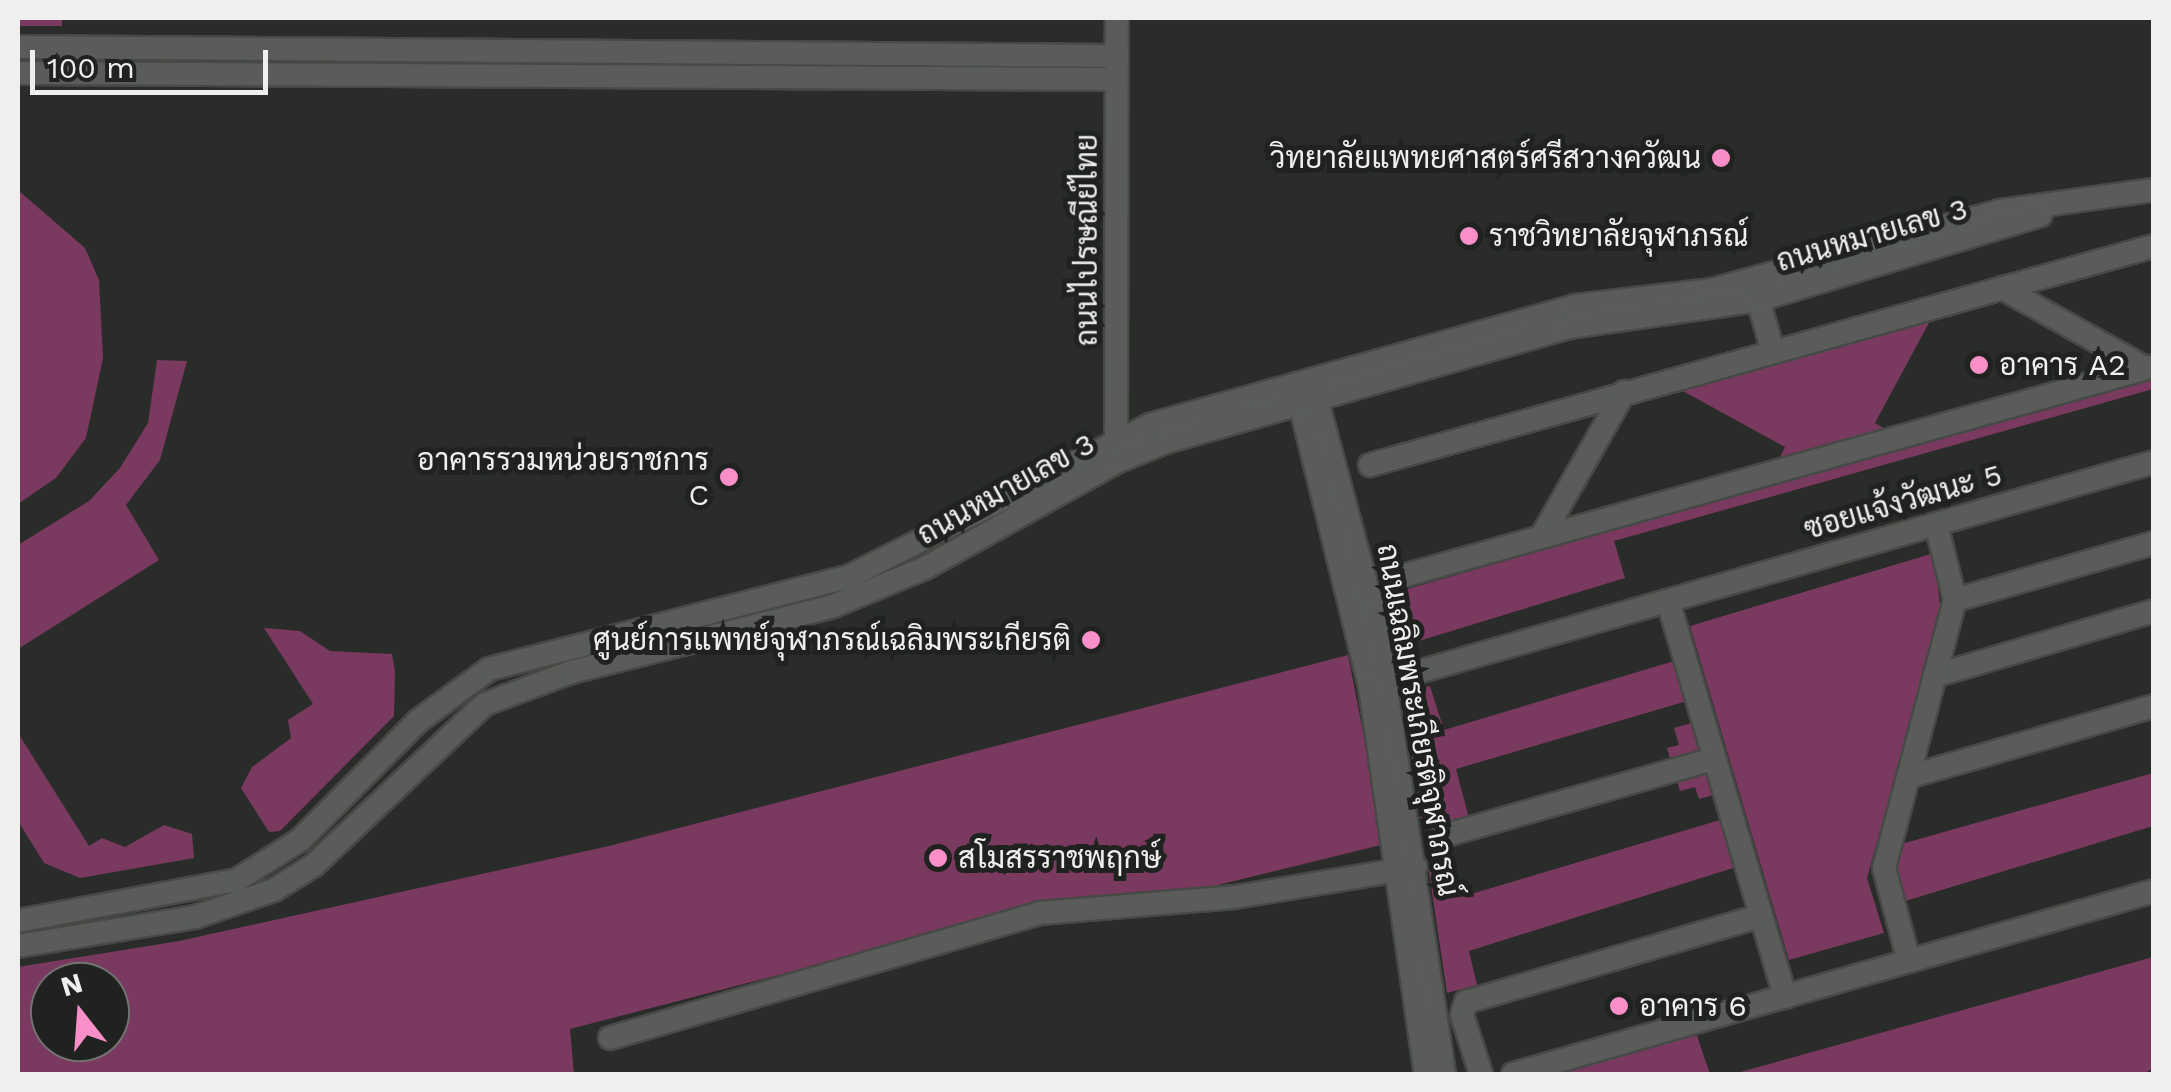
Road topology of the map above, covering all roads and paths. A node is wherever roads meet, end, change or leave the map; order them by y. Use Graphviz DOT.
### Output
graph roads {
  1 [pos="1117,18"];
  2 [pos="21,47"];
  3 [pos="1060,67"];
  4 [pos="1117,68"];
  5 [pos="18,73"];
  6 [pos="2154,190"];
  7 [pos="2086,198"];
  8 [pos="2154,246"];
  9 [pos="2002,288"];
  10 [pos="1758,300"];
  11 [pos="1773,351"];
  12 [pos="2149,367"];
  13 [pos="1306,391"];
  14 [pos="1624,392"];
  15 [pos="1116,437"];
  16 [pos="1116,462"];
  17 [pos="2154,462"];
  18 [pos="1370,465"];
  19 [pos="1936,524"];
  20 [pos="1542,536"];
  21 [pos="2154,542"];
  22 [pos="1398,577"];
  23 [pos="1955,600"];
  24 [pos="1668,601"];
  25 [pos="2154,611"];
  26 [pos="1418,672"];
  27 [pos="1934,676"];
  28 [pos="2154,706"];
  29 [pos="1714,758"];
  30 [pos="1908,777"];
  31 [pos="1443,836"];
  32 [pos="1408,869"];
  33 [pos="2154,892"];
  34 [pos="1760,916"];
  35 [pos="18,921"];
  36 [pos="18,946"];
  37 [pos="1909,961"];
  38 [pos="1784,997"];
  39 [pos="610,1038"];
  40 [pos="1430,1045"];
  41 [pos="1426,1074"];
  42 [pos="1444,1074"];
  43 [pos="1482,1074"];
  44 [pos="1514,1074"];
  1 -- 4 [label="street, ถนนไปรษณีย์ไทย"];
  2 -- 3 [label="street"];
  3 -- 4 [label="street"];
  3 -- 5 [label="street"];
  4 -- 15 [label="street, ถนนไปรษณีย์ไทย"];
  6 -- 7 [label="street, ถนนหมายเลข 3"];
  7 -- 10 [label="street, ถนนหมายเลข 3"];
  7 -- 13 [label="street, ถนนหมายเลข 3"];
  8 -- 9 [label="street"];
  9 -- 11 [label="street"];
  9 -- 12 [label="street"];
  10 -- 11 [label="street"];
  10 -- 13 [label="street, ถนนหมายเลข 3"];
  11 -- 14 [label="street"];
  12 -- 20 [label="street"];
  13 -- 15 [label="street, ถนนหมายเลข 3"];
  13 -- 16 [label="street, ถนนหมายเลข 3"];
  13 -- 32 [label="street, ถนนเฉลิมพระเกียรติจุฬาภรณ์"];
  14 -- 18 [label="street"];
  14 -- 20 [label="street"];
  15 -- 16 [label="street, ถนนไปรษณีย์ไทย"];
  15 -- 35 [label="street, ถนนหมายเลข 3"];
  16 -- 36 [label="street, ถนนหมายเลข 3"];
  17 -- 19 [label="street, ซอยแจ้งวัฒนะ 5"];
  19 -- 23 [label="street"];
  19 -- 24 [label="street, ซอยแจ้งวัฒนะ 5"];
  20 -- 22 [label="street"];
  21 -- 23 [label="street"];
  23 -- 27 [label="street"];
  24 -- 26 [label="street, ซอยแจ้งวัฒนะ 5"];
  24 -- 29 [label="street"];
  25 -- 27 [label="street"];
  27 -- 30 [label="street"];
  28 -- 30 [label="street"];
  29 -- 31 [label="street"];
  29 -- 34 [label="street"];
  30 -- 37 [label="street"];
  32 -- 39 [label="street"];
  32 -- 40 [label="street, ถนนเฉลิมพระเกียรติจุฬาภรณ์"];
  33 -- 37 [label="street"];
  34 -- 38 [label="street"];
  34 -- 43 [label="street"];
  37 -- 38 [label="street"];
  38 -- 44 [label="street"];
  40 -- 41 [label="street, ถนนเฉลิมพระเกียรติจุฬาภรณ์"];
  40 -- 42 [label="street, ถนนเฉลิมพระเกียรติจุฬาภรณ์"];
}
